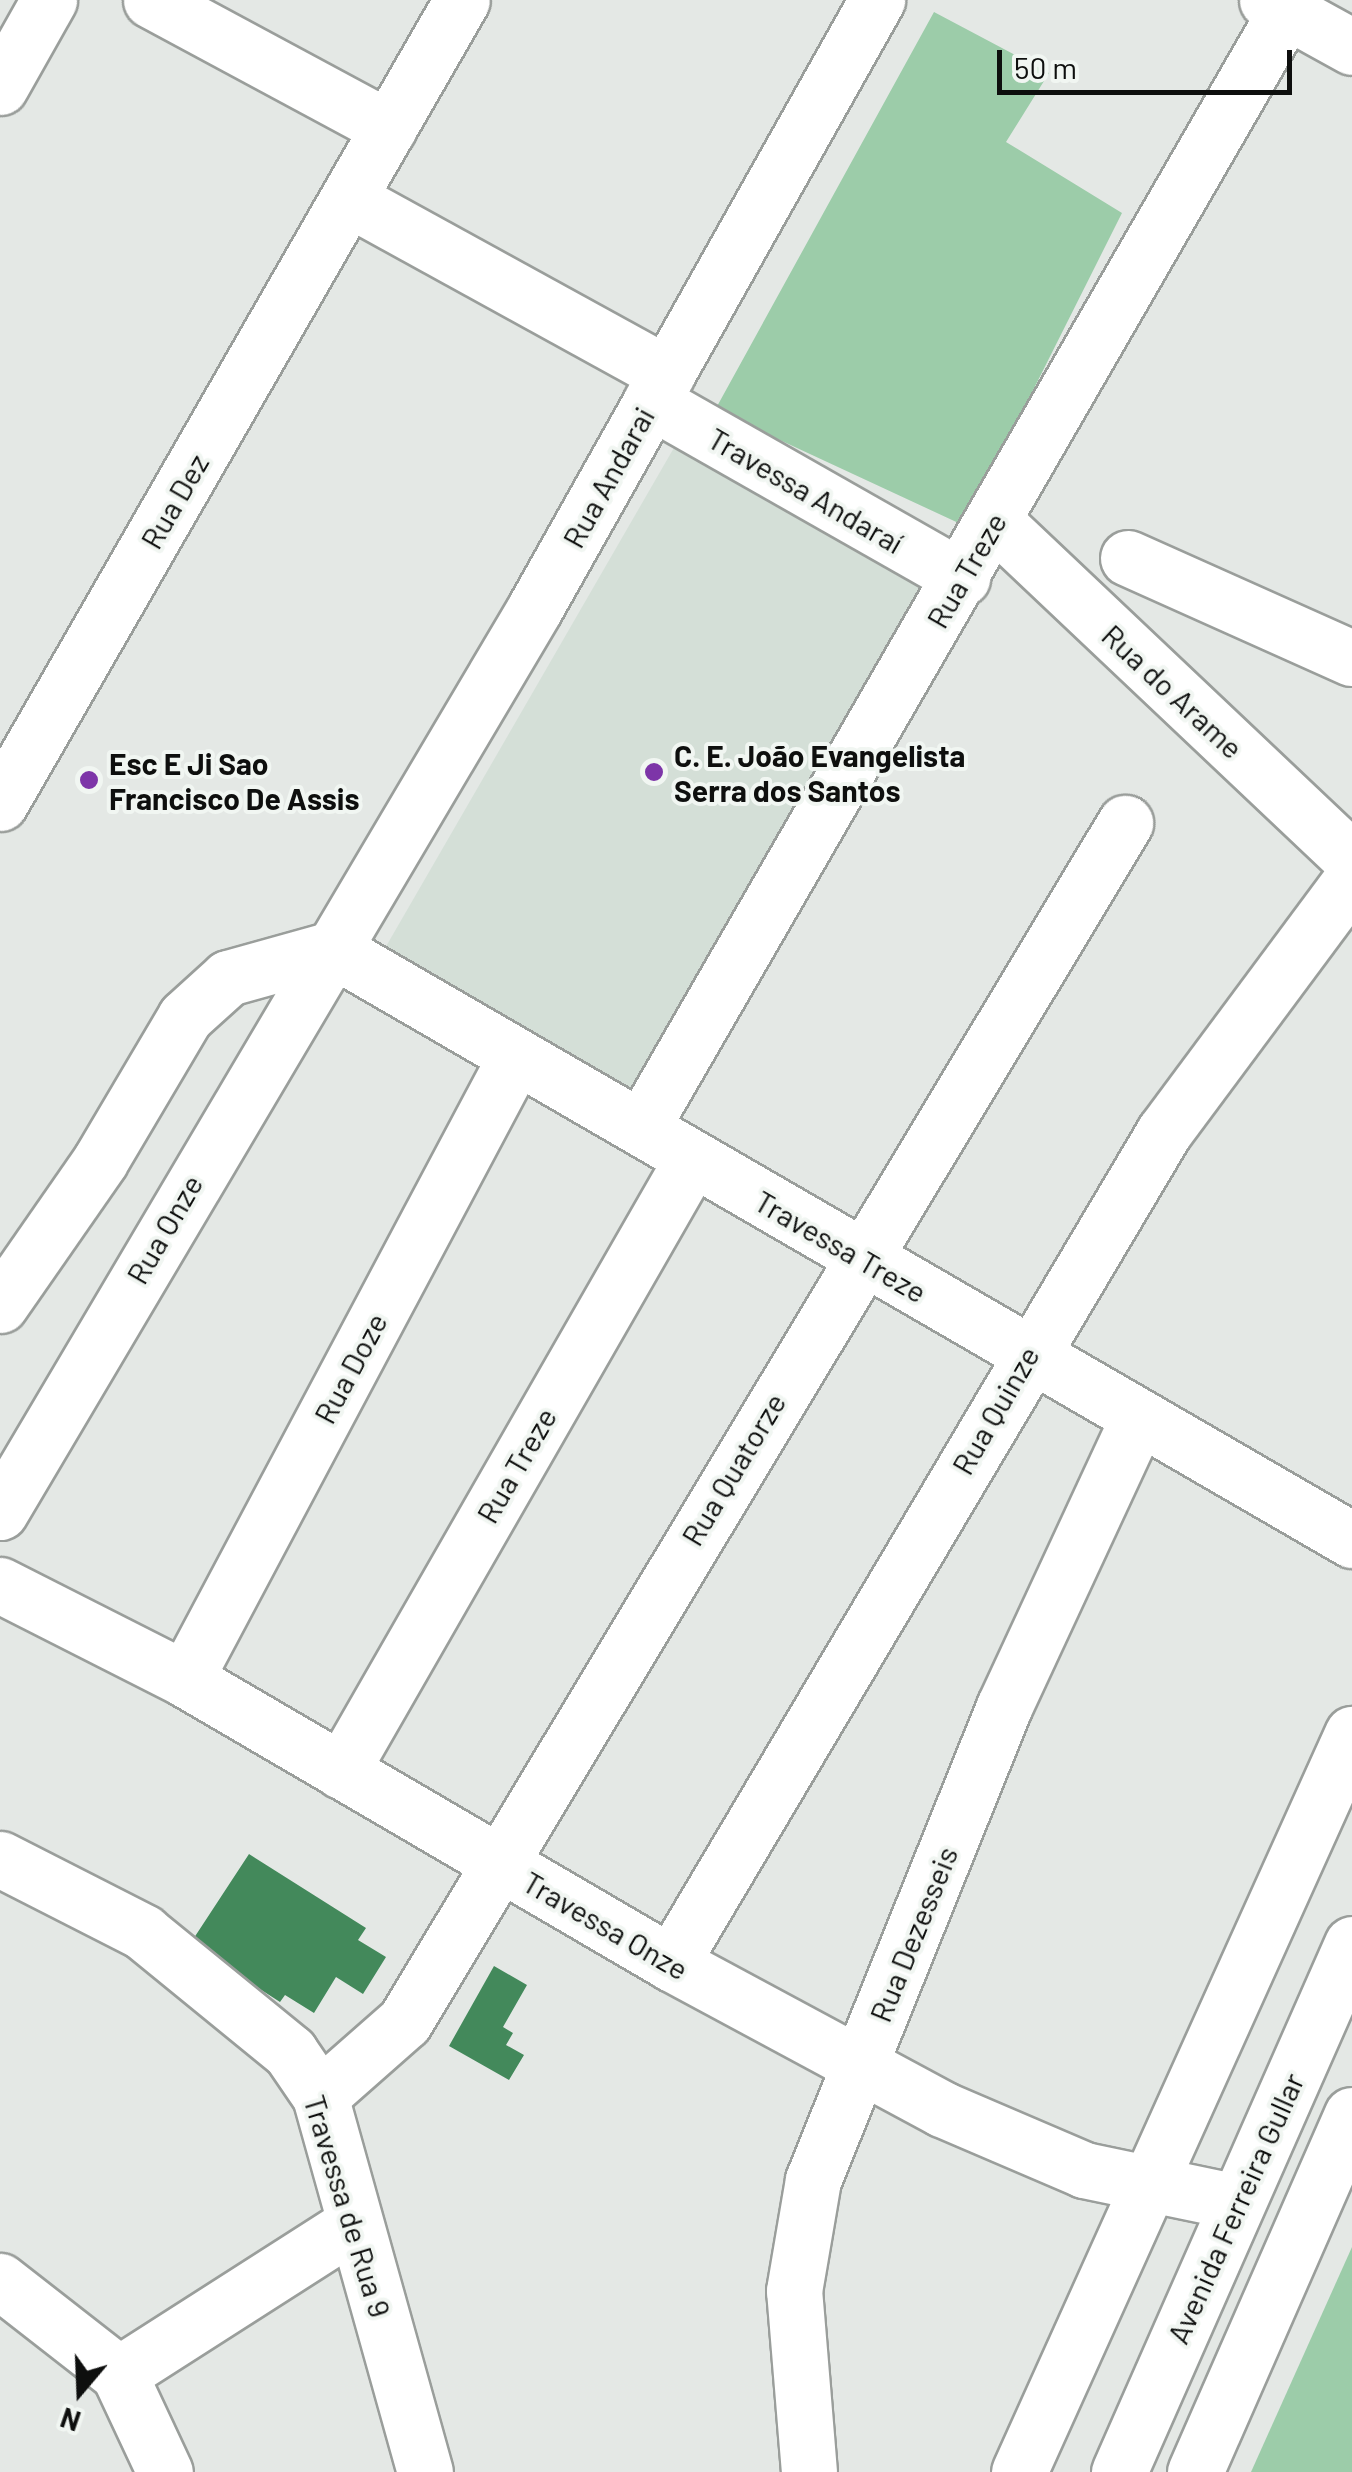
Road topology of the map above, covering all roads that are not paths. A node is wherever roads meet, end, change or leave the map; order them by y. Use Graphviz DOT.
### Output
graph roads {
  1 [pos="49,0"];
  2 [pos="151,0"];
  3 [pos="462,0"];
  4 [pos="877,0"];
  5 [pos="1277,6"];
  6 [pos="1352,47"];
  7 [pos="0,87"];
  8 [pos="389,128"];
  9 [pos="349,198"];
  10 [pos="659,388"];
  11 [pos="994,521"];
  12 [pos="1128,558"];
  13 [pos="962,578"];
  14 [pos="1352,658"];
  15 [pos="0,803"];
  16 [pos="1125,823"];
  17 [pos="1352,860"];
  18 [pos="1352,879"];
  19 [pos="332,950"];
  20 [pos="516,1056"];
  21 [pos="642,1128"];
  22 [pos="692,1159"];
  23 [pos="858,1257"];
  24 [pos="0,1305"];
  25 [pos="1028,1352"];
  26 [pos="1137,1420"];
  27 [pos="0,1512"];
  28 [pos="1352,1540"];
  29 [pos="0,1585"];
  30 [pos="185,1679"];
  31 [pos="1352,1734"];
  32 [pos="341,1771"];
  33 [pos="0,1859"];
  34 [pos="499,1864"];
  35 [pos="1352,1944"];
  36 [pos="671,1962"];
  37 [pos="1313,2030"];
  38 [pos="861,2066"];
  39 [pos="320,2096"];
  40 [pos="1352,2115"];
  41 [pos="1149,2183"];
  42 [pos="1237,2202"];
  43 [pos="352,2226"];
  44 [pos="1283,2279"];
  45 [pos="0,2280"];
  46 [pos="119,2374"];
  47 [pos="164,2472"];
  48 [pos="425,2472"];
  49 [pos="809,2472"];
  50 [pos="1018,2472"];
  51 [pos="1119,2472"];
  52 [pos="1195,2472"];
  1 -- 7 [label="street"];
  2 -- 8 [label="street"];
  3 -- 8 [label="street, Rua Dez"];
  4 -- 10 [label="street, Rua Andarai"];
  5 -- 6 [label="street"];
  5 -- 11 [label="street, Rua Treze"];
  8 -- 9 [label="street, Rua Dez"];
  9 -- 10 [label="street, Travessa Andaraí"];
  9 -- 15 [label="street, Rua Dez"];
  10 -- 13 [label="street, Travessa Andaraí"];
  10 -- 19 [label="street, Rua Andarai"];
  11 -- 13 [label="street, Rua Treze"];
  11 -- 17 [label="street, Rua do Arame"];
  12 -- 14 [label="street"];
  13 -- 21 [label="street, Rua Treze"];
  16 -- 23 [label="street, Rua Quatorze"];
  18 -- 25 [label="street, Rua Quinze"];
  19 -- 20 [label="street, Travessa Treze"];
  19 -- 24 [label="street"];
  19 -- 27 [label="street, Rua Onze"];
  20 -- 21 [label="street, Travessa Treze"];
  20 -- 30 [label="street, Rua Doze"];
  21 -- 22 [label="street, Travessa Treze"];
  22 -- 23 [label="street, Travessa Treze"];
  22 -- 32 [label="street, Rua Treze"];
  23 -- 25 [label="street, Travessa Treze"];
  23 -- 34 [label="street, Rua Quatorze"];
  25 -- 26 [label="street, Travessa Treze"];
  25 -- 36 [label="street, Rua Quinze"];
  26 -- 28 [label="street, Travessa Treze"];
  26 -- 38 [label="street, Rua Dezesseis"];
  29 -- 30 [label="street, Travessa Onze"];
  30 -- 32 [label="street, Travessa Onze"];
  31 -- 41 [label="street"];
  32 -- 34 [label="street, Travessa Onze"];
  33 -- 39 [label="street, Travessa de Rua 9"];
  34 -- 36 [label="street, Travessa Onze"];
  34 -- 39 [label="street, Rua Quatorze"];
  35 -- 37 [label="street, Avenida Ferreira Gullar"];
  36 -- 38 [label="street, Travessa Onze"];
  37 -- 42 [label="street, Avenida Ferreira Gullar"];
  37 -- 44 [label="street"];
  38 -- 41 [label="street, Travessa Onze"];
  38 -- 49 [label="street, Rua Dezesseis"];
  39 -- 43 [label="street, Travessa de Rua 9"];
  40 -- 44 [label="street"];
  41 -- 42 [label="street, Travessa Onze"];
  41 -- 50 [label="street"];
  42 -- 51 [label="street, Avenida Ferreira Gullar"];
  43 -- 46 [label="street"];
  43 -- 48 [label="street, Travessa de Rua 9"];
  44 -- 52 [label="street"];
  45 -- 46 [label="street"];
  46 -- 47 [label="street"];
}
